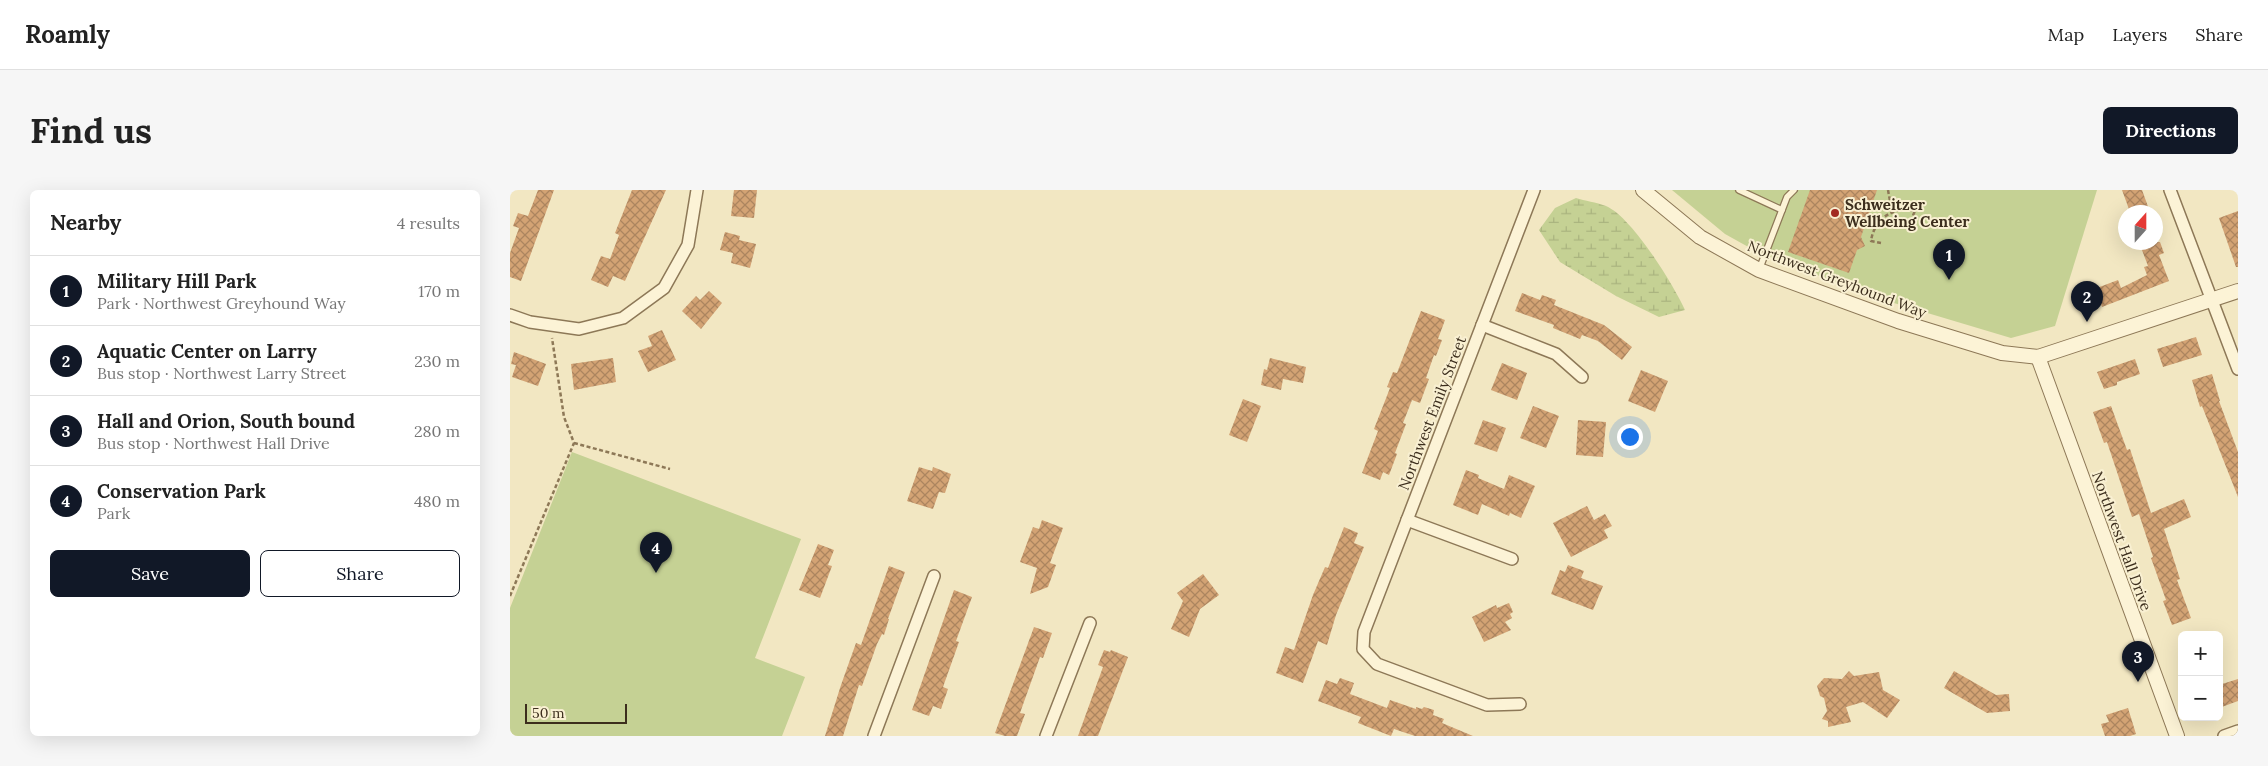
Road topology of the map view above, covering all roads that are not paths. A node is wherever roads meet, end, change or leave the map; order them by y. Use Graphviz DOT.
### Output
graph roads {
  1 [pos="697,190"];
  2 [pos="1534,190"];
  3 [pos="1643,190"];
  4 [pos="1739,190"];
  5 [pos="1794,190"];
  6 [pos="2170,190"];
  7 [pos="1782,210"];
  8 [pos="1759,270"];
  9 [pos="2238,291"];
  10 [pos="2213,300"];
  11 [pos="510,315"];
  12 [pos="1482,325"];
  13 [pos="2038,357"];
  14 [pos="2238,368"];
  15 [pos="1582,377"];
  16 [pos="1407,520"];
  17 [pos="1512,559"];
  18 [pos="934,576"];
  19 [pos="1090,623"];
  20 [pos="1520,704"];
  21 [pos="2238,731"];
  22 [pos="874,736"];
  23 [pos="1046,736"];
  24 [pos="2177,736"];
  25 [pos="2224,736"];
  1 -- 11 [label="street"];
  2 -- 12 [label="street, Northwest Emily Street"];
  3 -- 8 [label="street, Northwest Greyhound Way"];
  4 -- 7 [label="lane"];
  5 -- 7 [label="lane"];
  6 -- 10 [label="street"];
  7 -- 8 [label="lane"];
  8 -- 13 [label="street, Northwest Greyhound Way"];
  9 -- 10 [label="street"];
  10 -- 13 [label="street"];
  10 -- 14 [label="street"];
  12 -- 15 [label="street"];
  12 -- 16 [label="street, Northwest Emily Street"];
  13 -- 24 [label="street, Northwest Hall Drive"];
  16 -- 17 [label="street"];
  16 -- 20 [label="street, Northwest Emily Street"];
  18 -- 22 [label="street"];
  19 -- 23 [label="street"];
  21 -- 25 [label="street"];
}
